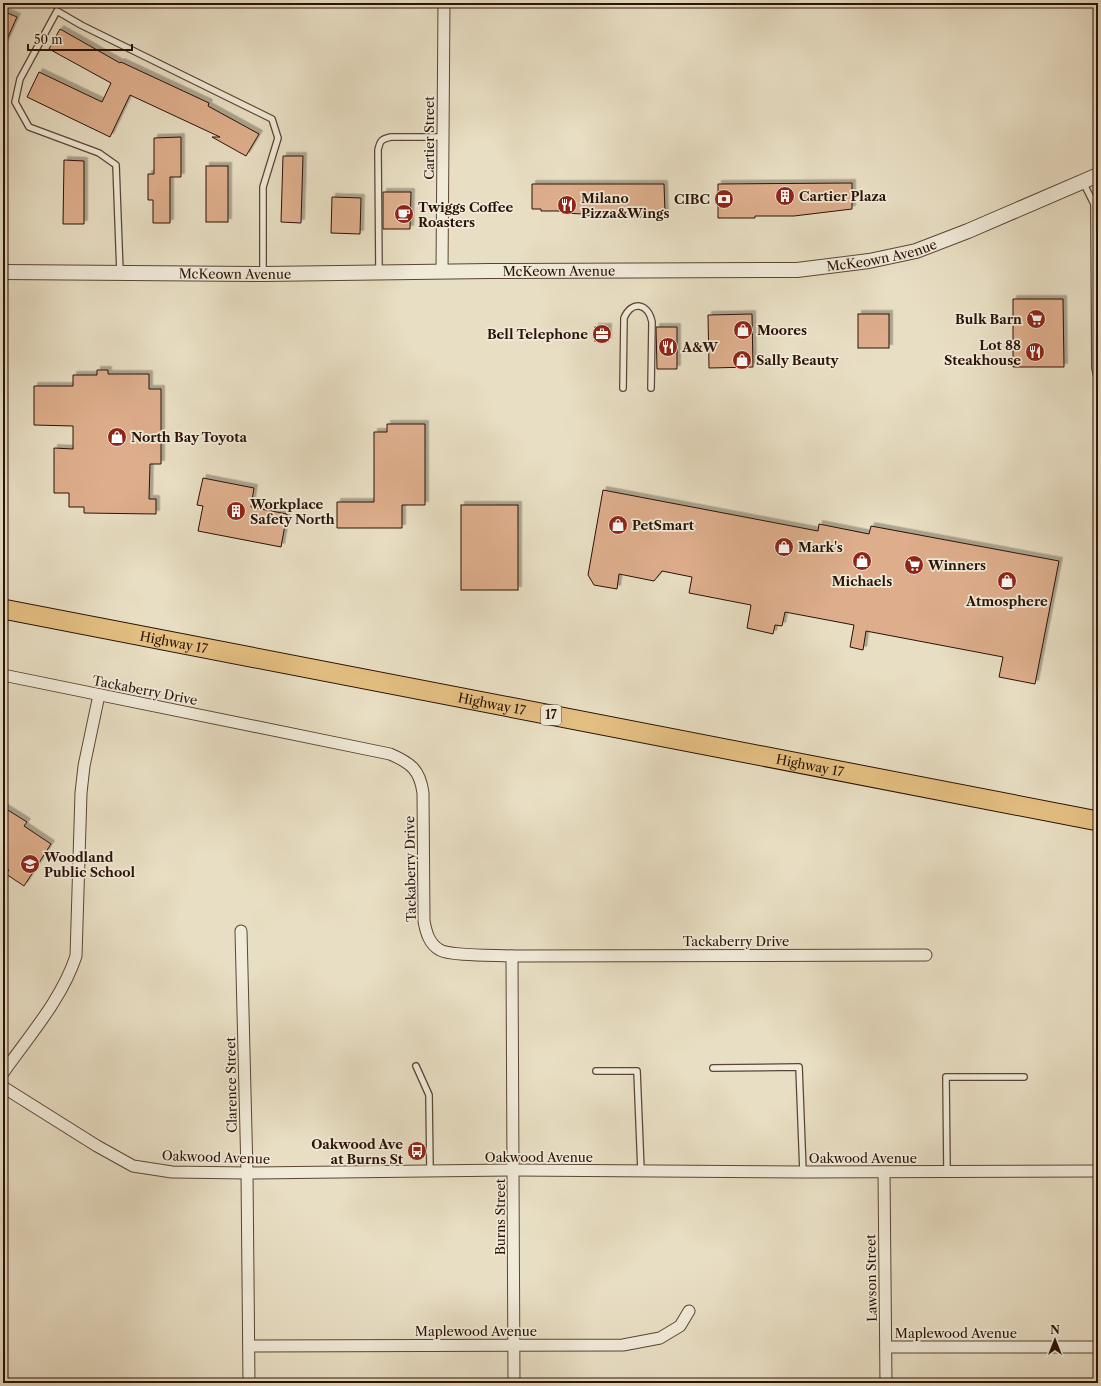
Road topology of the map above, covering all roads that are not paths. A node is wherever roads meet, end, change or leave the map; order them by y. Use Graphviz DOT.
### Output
graph roads {
  1 [pos="444,3"];
  2 [pos="443,137"];
  3 [pos="1098,175"];
  4 [pos="1083,182"];
  5 [pos="3,272"];
  6 [pos="442,272"];
  7 [pos="120,273"];
  8 [pos="379,273"];
  9 [pos="263,274"];
  10 [pos="1098,380"];
  11 [pos="623,388"];
  12 [pos="651,388"];
  13 [pos="3,609"];
  14 [pos="3,675"];
  15 [pos="99,695"];
  16 [pos="1098,821"];
  17 [pos="241,931"];
  18 [pos="926,955"];
  19 [pos="512,956"];
  20 [pos="416,1066"];
  21 [pos="713,1068"];
  22 [pos="596,1071"];
  23 [pos="3,1073"];
  24 [pos="1024,1077"];
  25 [pos="3,1087"];
  26 [pos="514,1170"];
  27 [pos="430,1171"];
  28 [pos="641,1171"];
  29 [pos="1098,1171"];
  30 [pos="803,1172"];
  31 [pos="884,1172"];
  32 [pos="947,1172"];
  33 [pos="247,1173"];
  34 [pos="689,1311"];
  35 [pos="514,1345"];
  36 [pos="250,1346"];
  37 [pos="886,1346"];
  38 [pos="1098,1347"];
  39 [pos="250,1383"];
  40 [pos="514,1383"];
  41 [pos="886,1383"];
  1 -- 2 [label="street, Cartier Street"];
  2 -- 6 [label="street, Cartier Street"];
  2 -- 8 [label="lane"];
  3 -- 4 [label="street, McKeown Avenue"];
  4 -- 6 [label="street, McKeown Avenue"];
  4 -- 10 [label="lane"];
  5 -- 7 [label="street, McKeown Avenue"];
  6 -- 8 [label="street, McKeown Avenue"];
  7 -- 9 [label="street, McKeown Avenue"];
  7 -- 9 [label="lane"];
  8 -- 9 [label="street, McKeown Avenue"];
  11 -- 12 [label="lane"];
  13 -- 16 [label="highway, Highway 17 / 17"];
  14 -- 15 [label="street, Tackaberry Drive"];
  15 -- 19 [label="street, Tackaberry Drive"];
  15 -- 23 [label="street"];
  17 -- 33 [label="street, Clarence Street"];
  18 -- 19 [label="street, Tackaberry Drive"];
  19 -- 26 [label="street, Burns Street"];
  20 -- 27 [label="lane"];
  21 -- 30 [label="lane"];
  22 -- 28 [label="lane"];
  24 -- 32 [label="lane"];
  25 -- 33 [label="street, Oakwood Avenue"];
  26 -- 27 [label="street, Oakwood Avenue"];
  26 -- 28 [label="street, Oakwood Avenue"];
  26 -- 35 [label="street, Burns Street"];
  27 -- 33 [label="street, Oakwood Avenue"];
  28 -- 30 [label="street, Oakwood Avenue"];
  29 -- 32 [label="street, Oakwood Avenue"];
  30 -- 31 [label="street, Oakwood Avenue"];
  31 -- 32 [label="street, Oakwood Avenue"];
  31 -- 37 [label="street, Lawson Street"];
  33 -- 36 [label="street, Clarence Street"];
  34 -- 35 [label="street, Maplewood Avenue"];
  35 -- 36 [label="street, Maplewood Avenue"];
  35 -- 40 [label="street, Burns Street"];
  36 -- 39 [label="street, Clarence Street"];
  37 -- 38 [label="street, Maplewood Avenue"];
  37 -- 41 [label="street, Lawson Street"];
}
